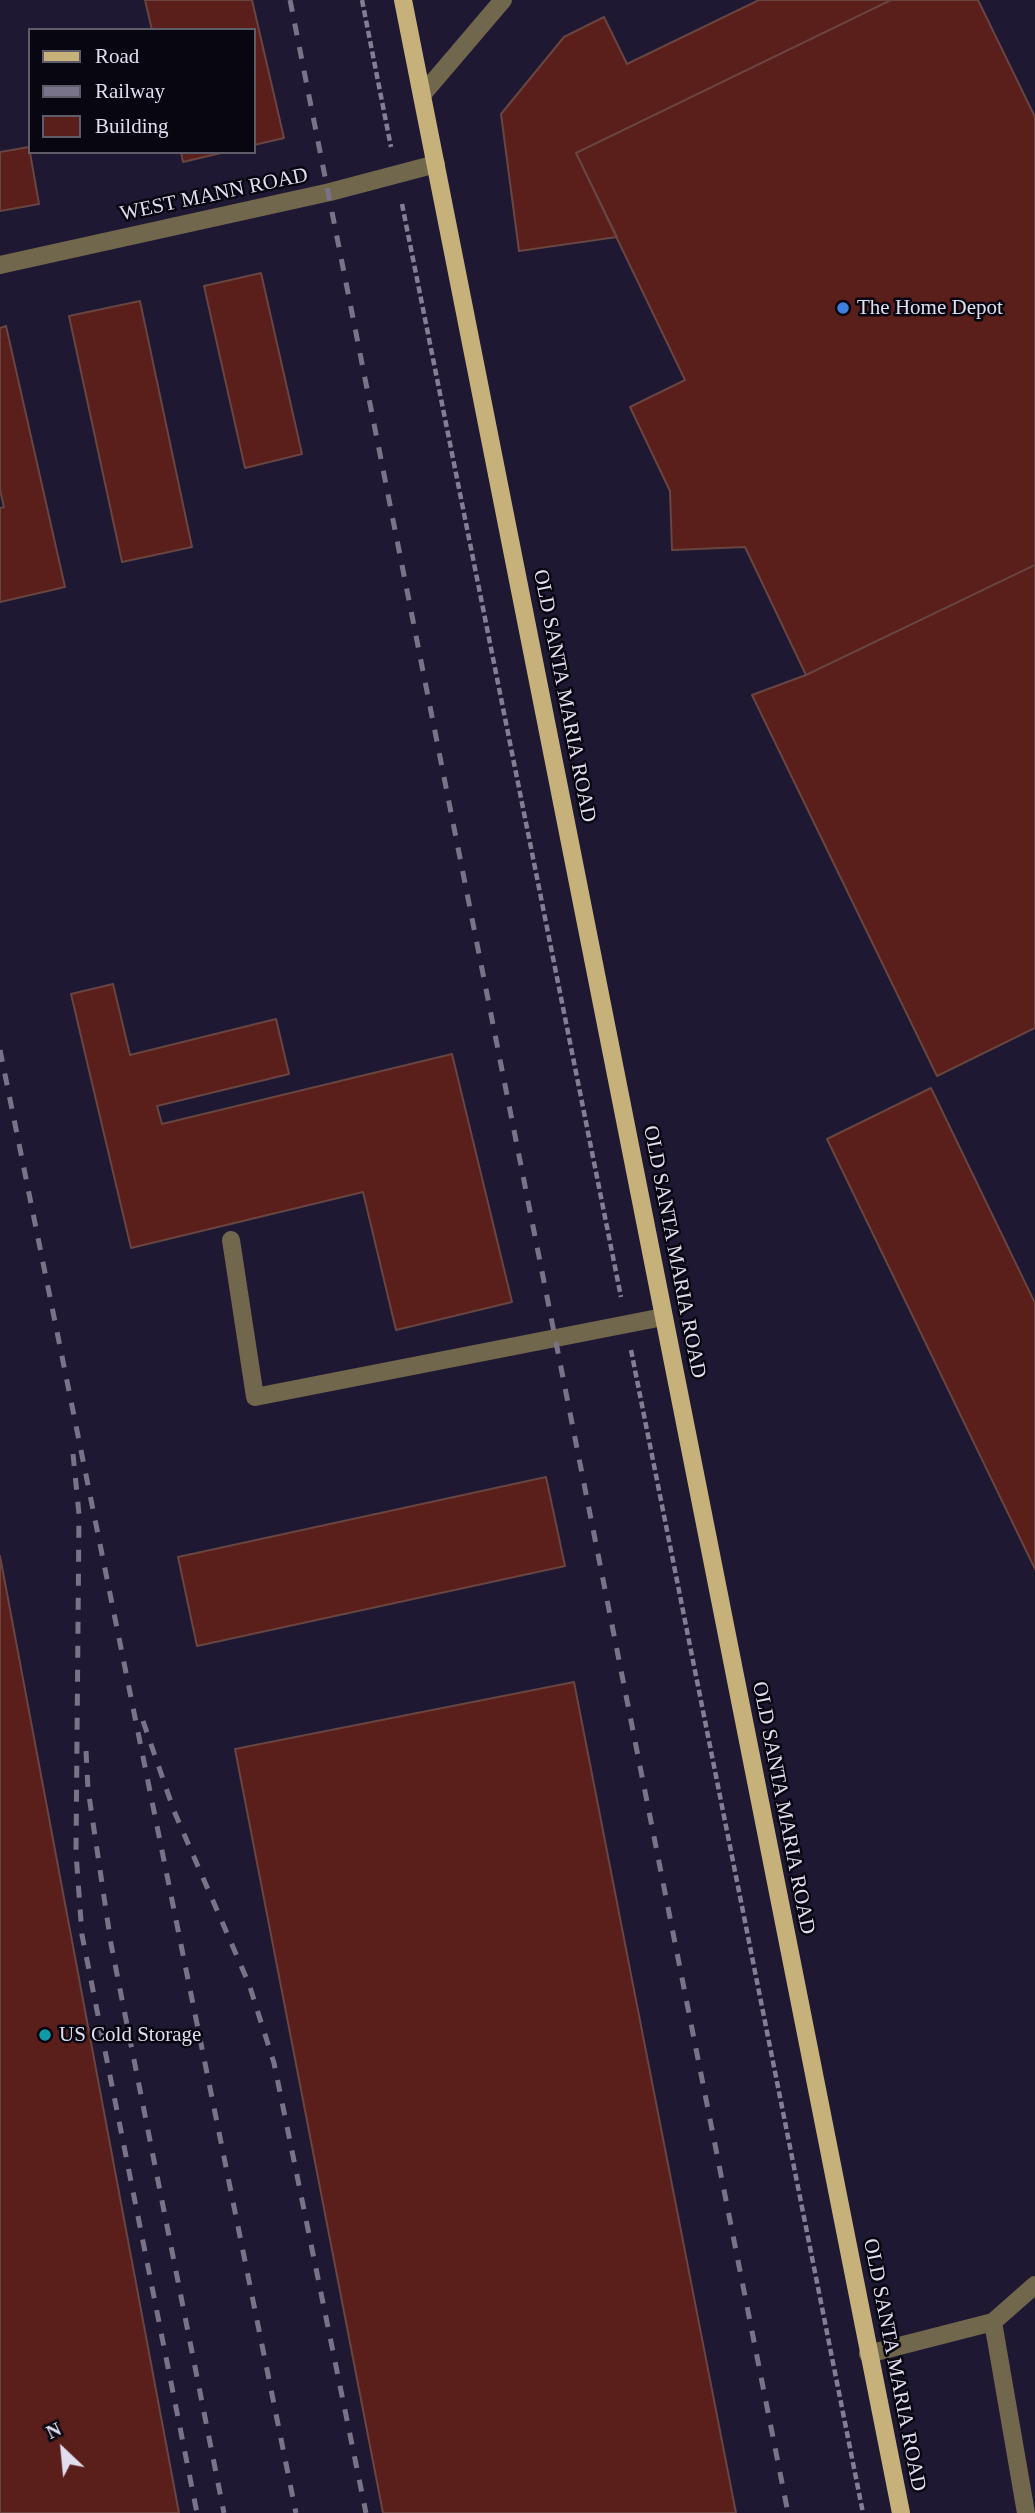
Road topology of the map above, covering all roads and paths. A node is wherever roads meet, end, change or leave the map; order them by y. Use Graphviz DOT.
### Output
graph roads {
  1 [pos="362,0"];
  2 [pos="403,0"];
  3 [pos="503,0"];
  4 [pos="422,94"];
  5 [pos="436,164"];
  6 [pos="396,174"];
  7 [pos="0,265"];
  8 [pos="231,1240"];
  9 [pos="663,1317"];
  10 [pos="626,1325"];
  11 [pos="1035,2285"];
  12 [pos="993,2322"];
  13 [pos="868,2354"];
  14 [pos="863,2513"];
  15 [pos="901,2513"];
  16 [pos="1026,2513"];
  1 -- 6 [label="path"];
  2 -- 4 [label="main road, OLD SANTA MARIA ROAD"];
  3 -- 4 [label="street"];
  4 -- 5 [label="main road, OLD SANTA MARIA ROAD"];
  5 -- 6 [label="street, WEST MANN ROAD"];
  5 -- 9 [label="main road, OLD SANTA MARIA ROAD"];
  6 -- 7 [label="street, WEST MANN ROAD"];
  6 -- 10 [label="path"];
  8 -- 10 [label="street"];
  9 -- 10 [label="street"];
  9 -- 13 [label="main road, OLD SANTA MARIA ROAD"];
  10 -- 14 [label="path"];
  11 -- 12 [label="street"];
  12 -- 13 [label="street"];
  12 -- 16 [label="street"];
  13 -- 15 [label="main road, OLD SANTA MARIA ROAD"];
}
